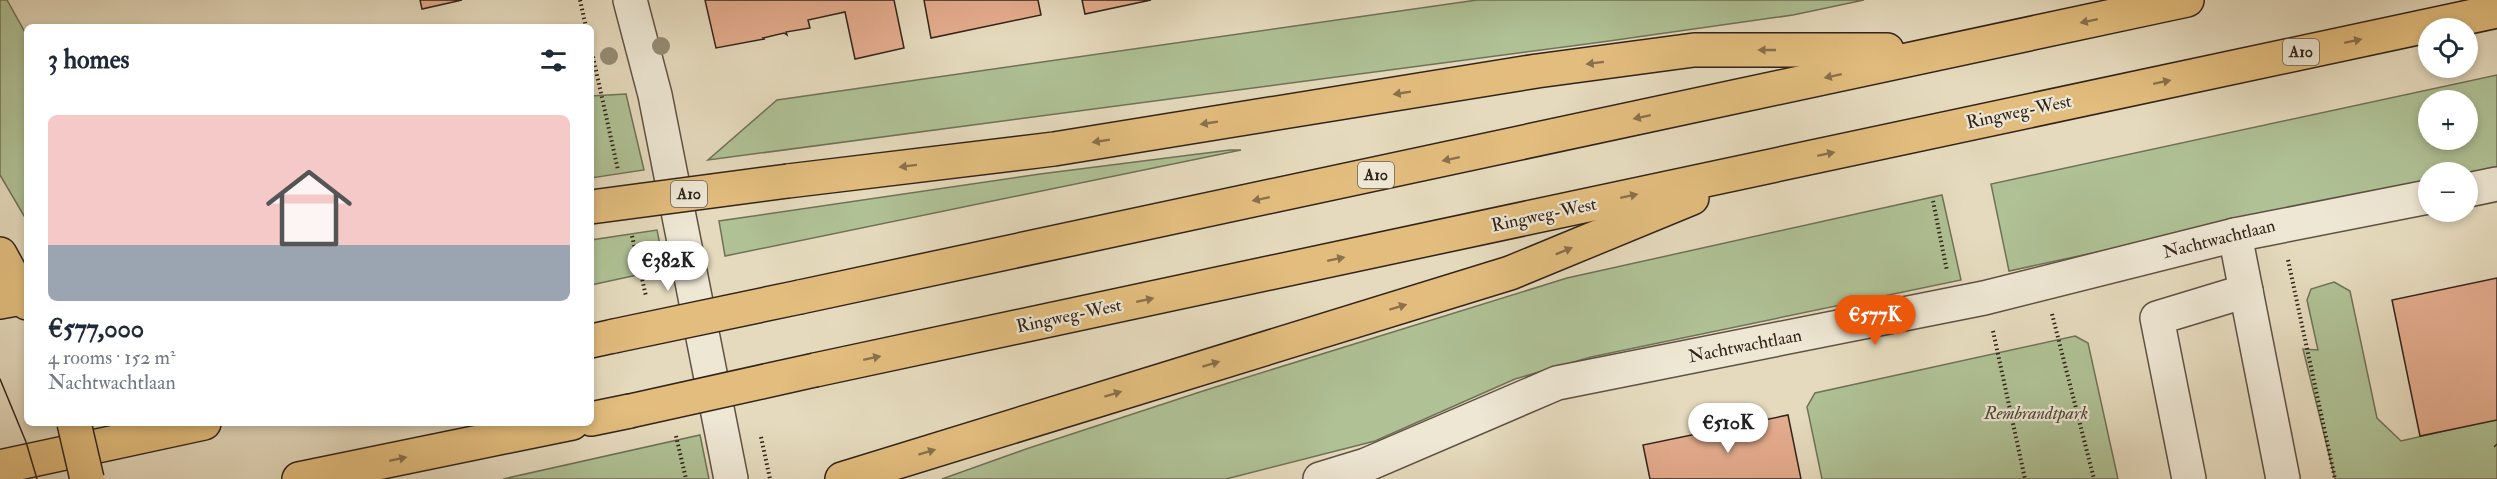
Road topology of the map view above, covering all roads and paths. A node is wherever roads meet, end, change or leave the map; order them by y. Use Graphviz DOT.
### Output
graph roads {
  1 [pos="580,0"];
  2 [pos="630,0"];
  3 [pos="2187,0"];
  4 [pos="2497,11"];
  5 [pos="585,24"];
  6 [pos="1951,51"];
  7 [pos="594,62"];
  8 [pos="1769,166"];
  9 [pos="619,176"];
  10 [pos="2497,184"];
  11 [pos="2478,188"];
  12 [pos="2418,199"];
  13 [pos="1933,201"];
  14 [pos="594,207"];
  15 [pos="2280,224"];
  16 [pos="632,234"];
  17 [pos="2235,235"];
  18 [pos="0,254"];
  19 [pos="2045,284"];
  20 [pos="2246,291"];
  21 [pos="20,300"];
  22 [pos="647,304"];
  23 [pos="1954,304"];
  24 [pos="602,338"];
  25 [pos="1999,355"];
  26 [pos="594,418"];
  27 [pos="75,426"];
  28 [pos="190,426"];
  29 [pos="557,426"];
  30 [pos="676,432"];
  31 [pos="0,467"];
  32 [pos="847,478"];
  33 [pos="87,479"];
  34 [pos="299,479"];
  35 [pos="686,479"];
  36 [pos="731,479"];
  37 [pos="1320,479"];
  38 [pos="2025,479"];
  39 [pos="2094,479"];
  40 [pos="2189,479"];
  41 [pos="2283,479"];
  42 [pos="2336,479"];
  1 -- 5 [label="path"];
  2 -- 36 [label="street"];
  3 -- 6 [label="main road, A10, one-way"];
  8 -- 4 [label="main road, Ringweg-West / A10, one-way"];
  6 -- 14 [label="main road, A10, one-way, bridge"];
  6 -- 24 [label="main road, A10, one-way, bridge"];
  7 -- 9 [label="path"];
  26 -- 8 [label="main road, Ringweg-West / A10, one-way, bridge"];
  32 -- 8 [label="main road, A10, one-way"];
  10 -- 11 [label="street"];
  12 -- 15 [label="street, Nachtwachtlaan"];
  13 -- 23 [label="path"];
  15 -- 17 [label="street, Nachtwachtlaan"];
  15 -- 42 [label="path"];
  16 -- 22 [label="path"];
  17 -- 19 [label="street, Nachtwachtlaan"];
  17 -- 20 [label="street"];
  18 -- 21 [label="main road"];
  19 -- 23 [label="street, Nachtwachtlaan"];
  19 -- 39 [label="path"];
  20 -- 40 [label="street"];
  20 -- 41 [label="street"];
  23 -- 37 [label="street, Nachtwachtlaan"];
  25 -- 38 [label="path"];
  27 -- 33 [label="main road, bridge"];
  28 -- 31 [label="main road"];
  34 -- 29 [label="main road, one-way"];
  30 -- 35 [label="path"];
}
